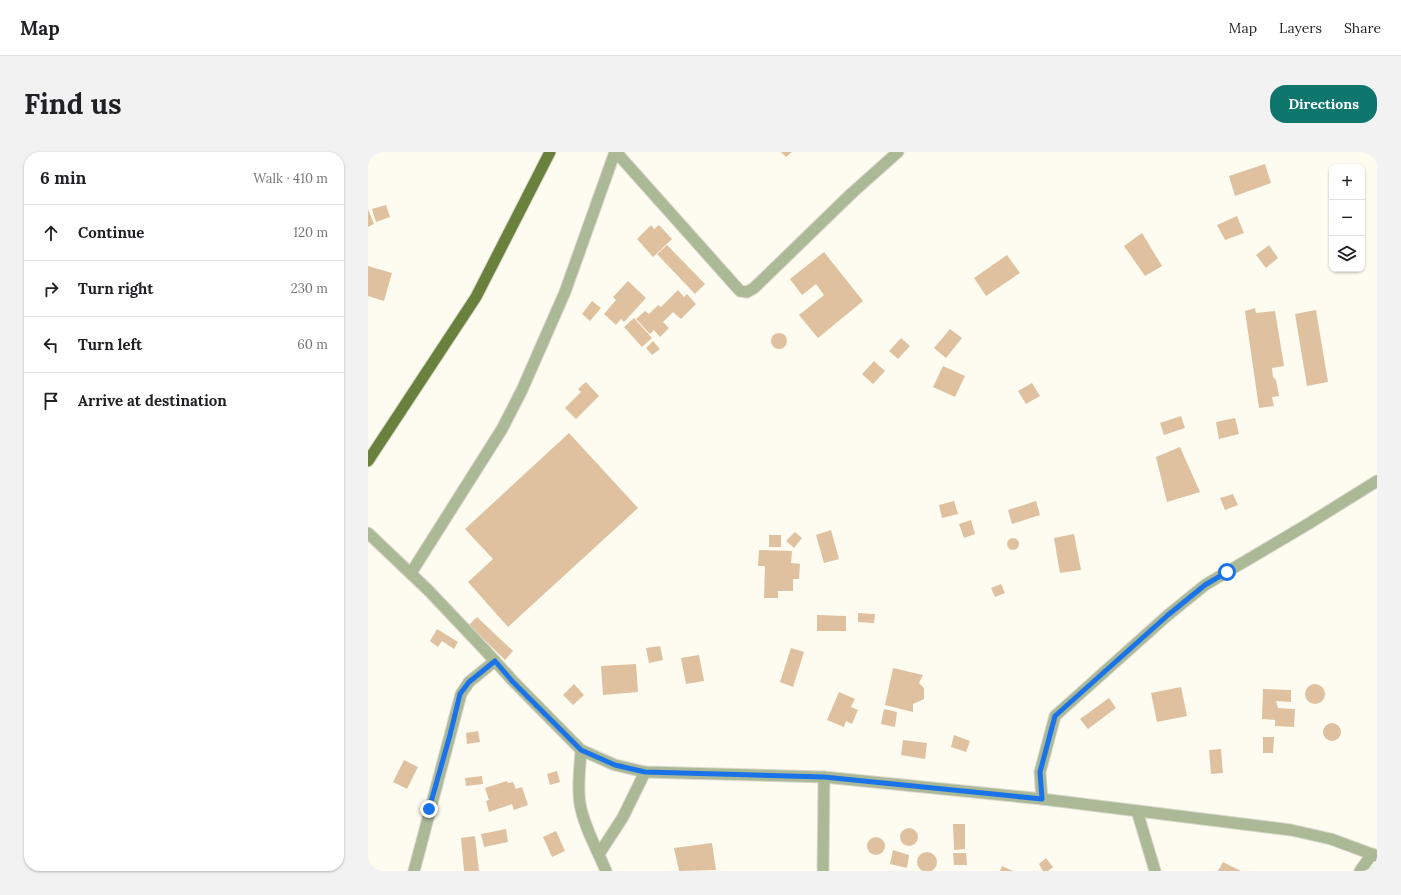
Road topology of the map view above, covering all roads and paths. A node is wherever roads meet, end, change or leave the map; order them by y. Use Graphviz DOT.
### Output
graph roads {
  1 [pos="550,152"];
  2 [pos="615,152"];
  3 [pos="898,152"];
  4 [pos="368,461"];
  5 [pos="1377,481"];
  6 [pos="368,533"];
  7 [pos="411,573"];
  8 [pos="495,661"];
  9 [pos="581,750"];
  10 [pos="645,772"];
  11 [pos="824,777"];
  12 [pos="1042,799"];
  13 [pos="1136,811"];
  14 [pos="599,854"];
  15 [pos="1375,855"];
  16 [pos="414,871"];
  17 [pos="606,871"];
  18 [pos="824,871"];
  19 [pos="1154,871"];
  20 [pos="1360,871"];
  1 -- 4 [label="main road"];
  2 -- 3 [label="street"];
  2 -- 7 [label="street"];
  5 -- 12 [label="street"];
  6 -- 7 [label="street"];
  7 -- 8 [label="street"];
  8 -- 9 [label="street"];
  8 -- 16 [label="street"];
  9 -- 10 [label="street"];
  9 -- 14 [label="street"];
  10 -- 11 [label="street"];
  10 -- 14 [label="street"];
  11 -- 12 [label="street"];
  11 -- 18 [label="street"];
  12 -- 13 [label="street"];
  13 -- 15 [label="street"];
  13 -- 19 [label="street"];
  14 -- 17 [label="street"];
  15 -- 20 [label="street"];
}
